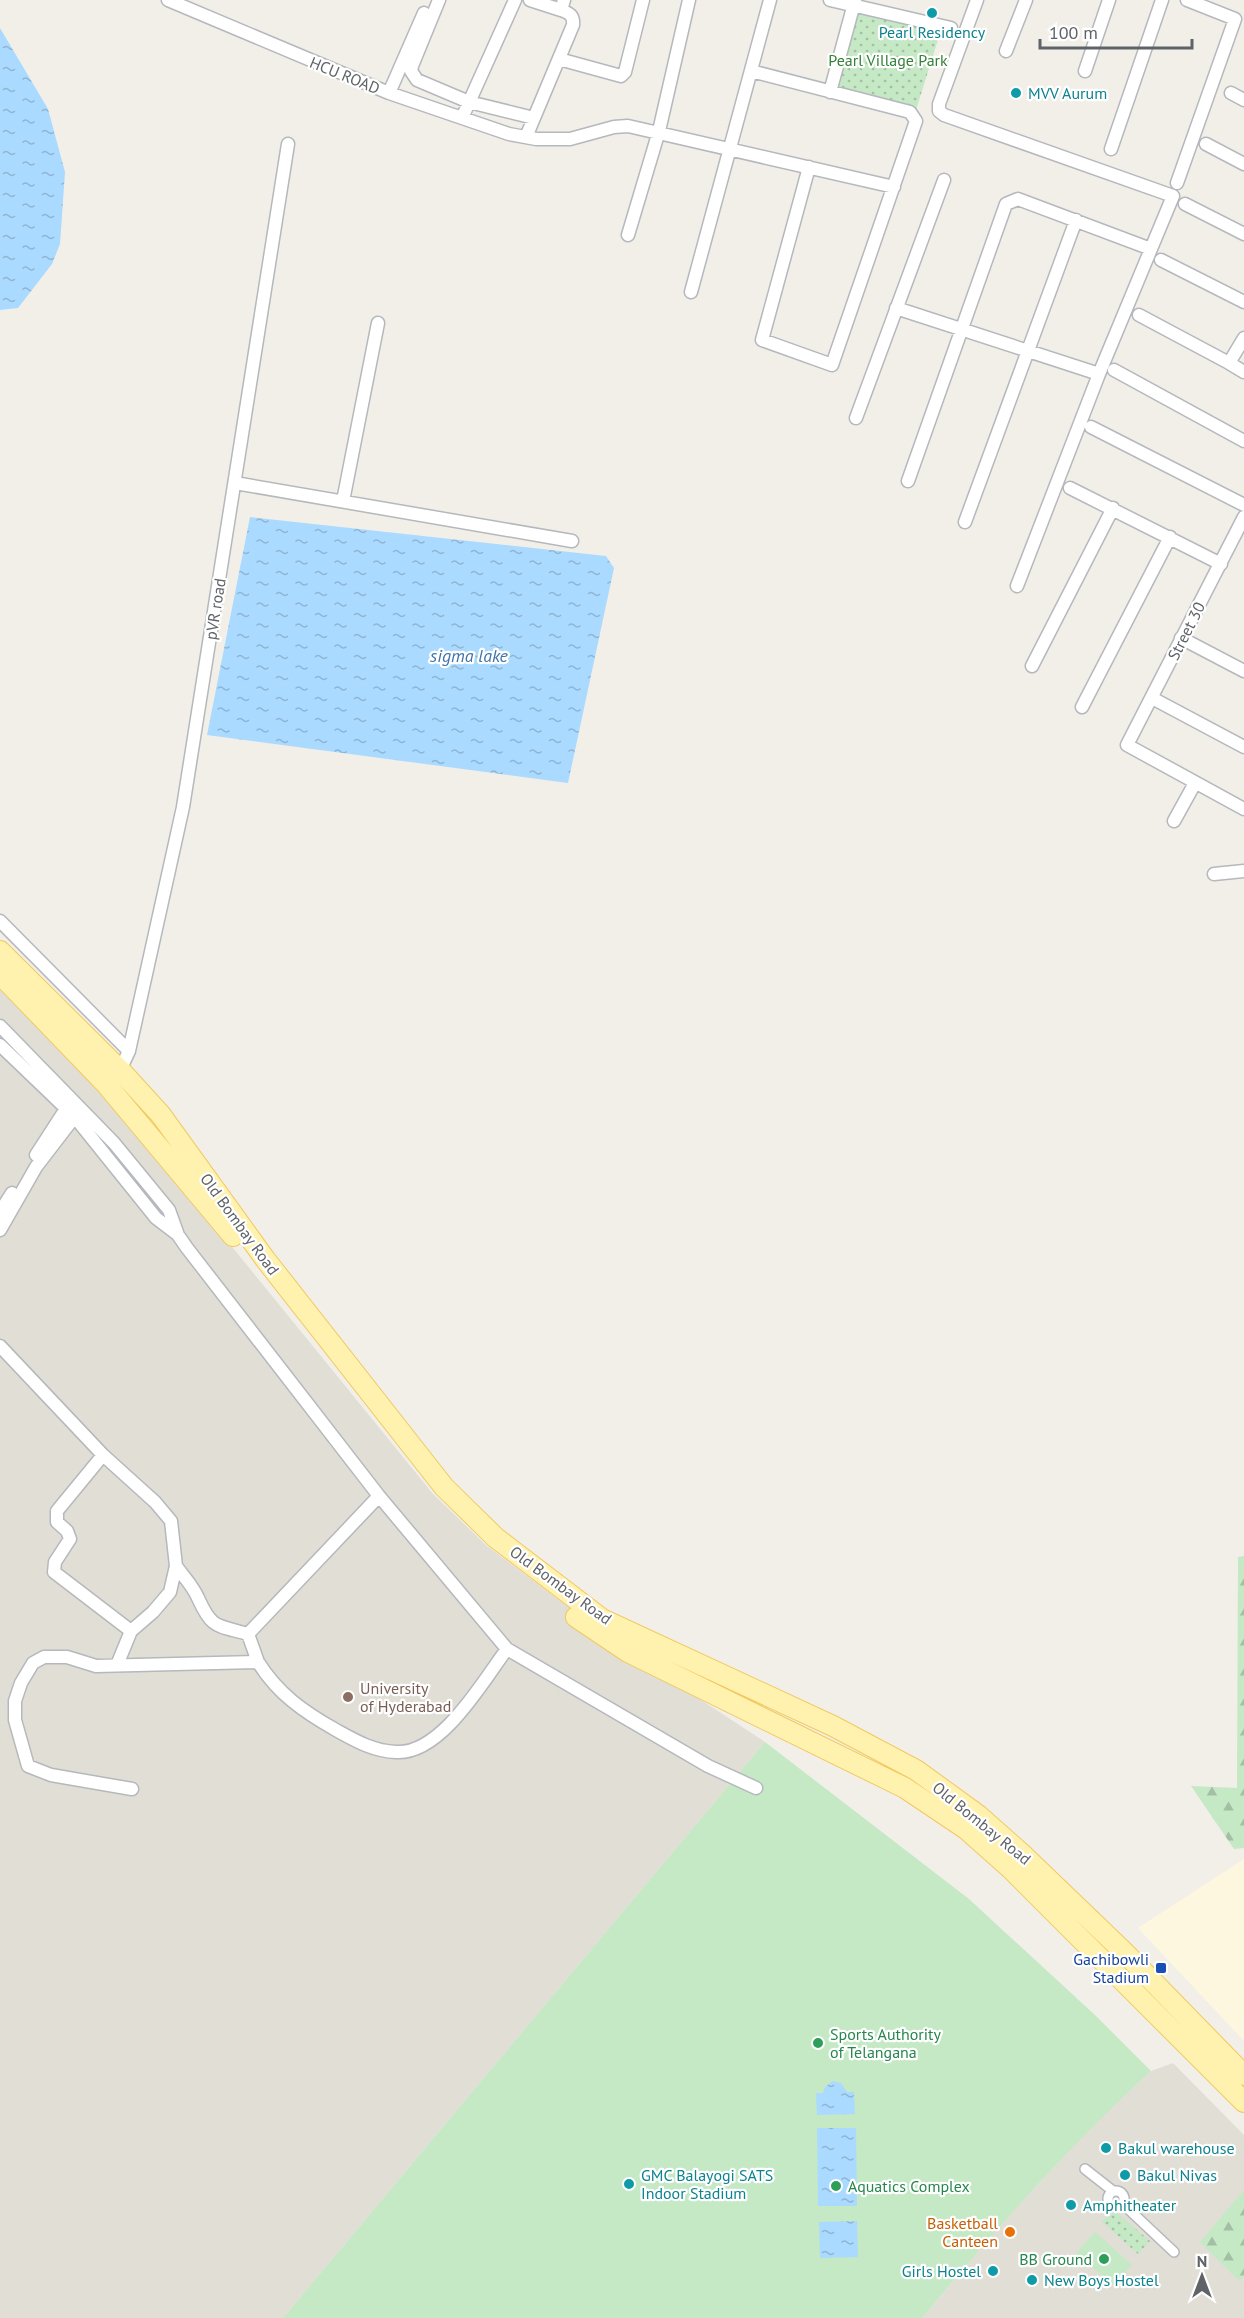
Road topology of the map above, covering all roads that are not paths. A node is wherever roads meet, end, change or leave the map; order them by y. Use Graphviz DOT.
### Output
graph roads {
  1 [pos="439,0"];
  2 [pos="515,0"];
  3 [pos="530,0"];
  4 [pos="643,0"];
  5 [pos="689,0"];
  6 [pos="770,0"];
  7 [pos="830,0"];
  8 [pos="977,0"];
  9 [pos="1026,0"];
  10 [pos="1109,0"];
  11 [pos="1162,0"];
  12 [pos="1187,0"];
  13 [pos="172,1"];
  14 [pos="855,2"];
  15 [pos="562,5"];
  16 [pos="424,13"];
  17 [pos="951,28"];
  18 [pos="1006,51"];
  19 [pos="559,59"];
  20 [pos="751,70"];
  21 [pos="1084,71"];
  22 [pos="830,92"];
  23 [pos="389,93"];
  24 [pos="1231,93"];
  25 [pos="1244,100"];
  26 [pos="470,102"];
  27 [pos="462,118"];
  28 [pos="534,118"];
  29 [pos="659,131"];
  30 [pos="526,137"];
  31 [pos="288,144"];
  32 [pos="1206,144"];
  33 [pos="728,148"];
  34 [pos="1111,149"];
  35 [pos="1244,164"];
  36 [pos="809,167"];
  37 [pos="944,180"];
  38 [pos="1177,183"];
  39 [pos="894,187"];
  40 [pos="1185,204"];
  41 [pos="1076,220"];
  42 [pos="1244,234"];
  43 [pos="628,235"];
  44 [pos="1151,249"];
  45 [pos="1161,260"];
  46 [pos="691,292"];
  47 [pos="1244,302"];
  48 [pos="896,308"];
  49 [pos="1139,315"];
  50 [pos="378,323"];
  51 [pos="962,329"];
  52 [pos="1244,338"];
  53 [pos="1029,349"];
  54 [pos="1229,363"];
  55 [pos="1114,370"];
  56 [pos="1244,372"];
  57 [pos="1099,374"];
  58 [pos="856,418"];
  59 [pos="1091,427"];
  60 [pos="1244,441"];
  61 [pos="908,481"];
  62 [pos="235,483"];
  63 [pos="1070,488"];
  64 [pos="343,501"];
  65 [pos="1244,505"];
  66 [pos="1113,508"];
  67 [pos="1244,517"];
  68 [pos="964,522"];
  69 [pos="1170,537"];
  70 [pos="572,541"];
  71 [pos="1221,564"];
  72 [pos="1017,586"];
  73 [pos="1181,638"];
  74 [pos="1032,666"];
  75 [pos="1243,668"];
  76 [pos="1152,698"];
  77 [pos="1082,707"];
  78 [pos="1244,747"];
  79 [pos="1195,783"];
  80 [pos="1244,809"];
  81 [pos="1174,820"];
  82 [pos="1244,872"];
  83 [pos="1214,874"];
  84 [pos="0,921"];
  85 [pos="0,951"];
  86 [pos="0,974"];
  87 [pos="0,1026"];
  88 [pos="0,1045"];
  89 [pos="129,1051"];
  90 [pos="120,1070"];
  91 [pos="74,1108"];
  92 [pos="0,1212"];
  93 [pos="0,1230"];
  94 [pos="0,1346"];
  95 [pos="103,1455"];
  96 [pos="379,1496"];
  97 [pos="176,1566"];
  98 [pos="131,1631"];
  99 [pos="248,1634"];
  100 [pos="507,1649"];
  101 [pos="258,1662"];
  102 [pos="117,1665"];
  103 [pos="756,1788"];
  104 [pos="132,1789"];
  105 [pos="1166,2009"];
  106 [pos="1244,2075"];
  107 [pos="1244,2102"];
  108 [pos="1085,2169"];
  109 [pos="1174,2252"];
  1 -- 26 [label="street"];
  2 -- 26 [label="street"];
  3 -- 15 [label="street"];
  4 -- 19 [label="street"];
  5 -- 29 [label="street"];
  6 -- 20 [label="street"];
  7 -- 14 [label="street"];
  8 -- 44 [label="street"];
  9 -- 18 [label="street"];
  10 -- 21 [label="street"];
  11 -- 34 [label="street"];
  12 -- 38 [label="street"];
  13 -- 23 [label="street, HCU ROAD"];
  14 -- 17 [label="street"];
  14 -- 22 [label="street"];
  15 -- 19 [label="street"];
  16 -- 23 [label="street"];
  19 -- 28 [label="street"];
  20 -- 22 [label="street"];
  20 -- 33 [label="street"];
  22 -- 39 [label="street"];
  23 -- 27 [label="street, HCU ROAD"];
  24 -- 25 [label="street"];
  26 -- 27 [label="street"];
  26 -- 28 [label="street"];
  27 -- 30 [label="street, HCU ROAD"];
  28 -- 30 [label="street"];
  29 -- 30 [label="street, HCU ROAD"];
  29 -- 33 [label="street, HCU ROAD"];
  29 -- 43 [label="street"];
  31 -- 62 [label="street, pVR road"];
  32 -- 35 [label="street"];
  33 -- 36 [label="street, HCU ROAD"];
  33 -- 46 [label="street"];
  36 -- 39 [label="street, HCU ROAD"];
  36 -- 39 [label="street"];
  37 -- 48 [label="street"];
  40 -- 42 [label="street"];
  41 -- 44 [label="street"];
  41 -- 51 [label="street"];
  41 -- 53 [label="street"];
  44 -- 57 [label="street"];
  45 -- 47 [label="street"];
  48 -- 51 [label="street"];
  48 -- 58 [label="street"];
  49 -- 54 [label="street"];
  50 -- 64 [label="street"];
  51 -- 53 [label="street"];
  51 -- 61 [label="street"];
  52 -- 54 [label="street"];
  53 -- 57 [label="street"];
  53 -- 68 [label="street"];
  54 -- 56 [label="street"];
  55 -- 60 [label="street"];
  57 -- 72 [label="street"];
  59 -- 65 [label="street"];
  62 -- 64 [label="street"];
  62 -- 89 [label="street, pVR road"];
  63 -- 66 [label="street"];
  64 -- 70 [label="street"];
  66 -- 69 [label="street"];
  66 -- 74 [label="street"];
  67 -- 71 [label="street, Street 30"];
  69 -- 71 [label="street"];
  69 -- 77 [label="street"];
  71 -- 73 [label="street, Street 30"];
  73 -- 75 [label="street"];
  73 -- 76 [label="street, Street 30"];
  76 -- 78 [label="street"];
  76 -- 79 [label="street, Street 30"];
  79 -- 80 [label="street"];
  79 -- 81 [label="street"];
  82 -- 83 [label="street"];
  84 -- 89 [label="street"];
  85 -- 90 [label="main road, Old Bombay Road"];
  86 -- 105 [label="main road, Old Bombay Road"];
  87 -- 91 [label="street"];
  88 -- 91 [label="street"];
  89 -- 90 [label="street, pVR road"];
  90 -- 105 [label="main road, Old Bombay Road"];
  91 -- 92 [label="street"];
  91 -- 93 [label="street"];
  91 -- 96 [label="street"];
  94 -- 95 [label="street"];
  95 -- 97 [label="street"];
  95 -- 98 [label="street"];
  96 -- 99 [label="street"];
  96 -- 100 [label="street"];
  97 -- 98 [label="street"];
  97 -- 99 [label="street"];
  98 -- 102 [label="street"];
  99 -- 101 [label="street"];
  100 -- 101 [label="street"];
  100 -- 103 [label="street"];
  101 -- 102 [label="street"];
  102 -- 104 [label="street"];
  105 -- 106 [label="main road, Old Bombay Road"];
  105 -- 107 [label="main road, Old Bombay Road"];
  108 -- 109 [label="street"];
}
